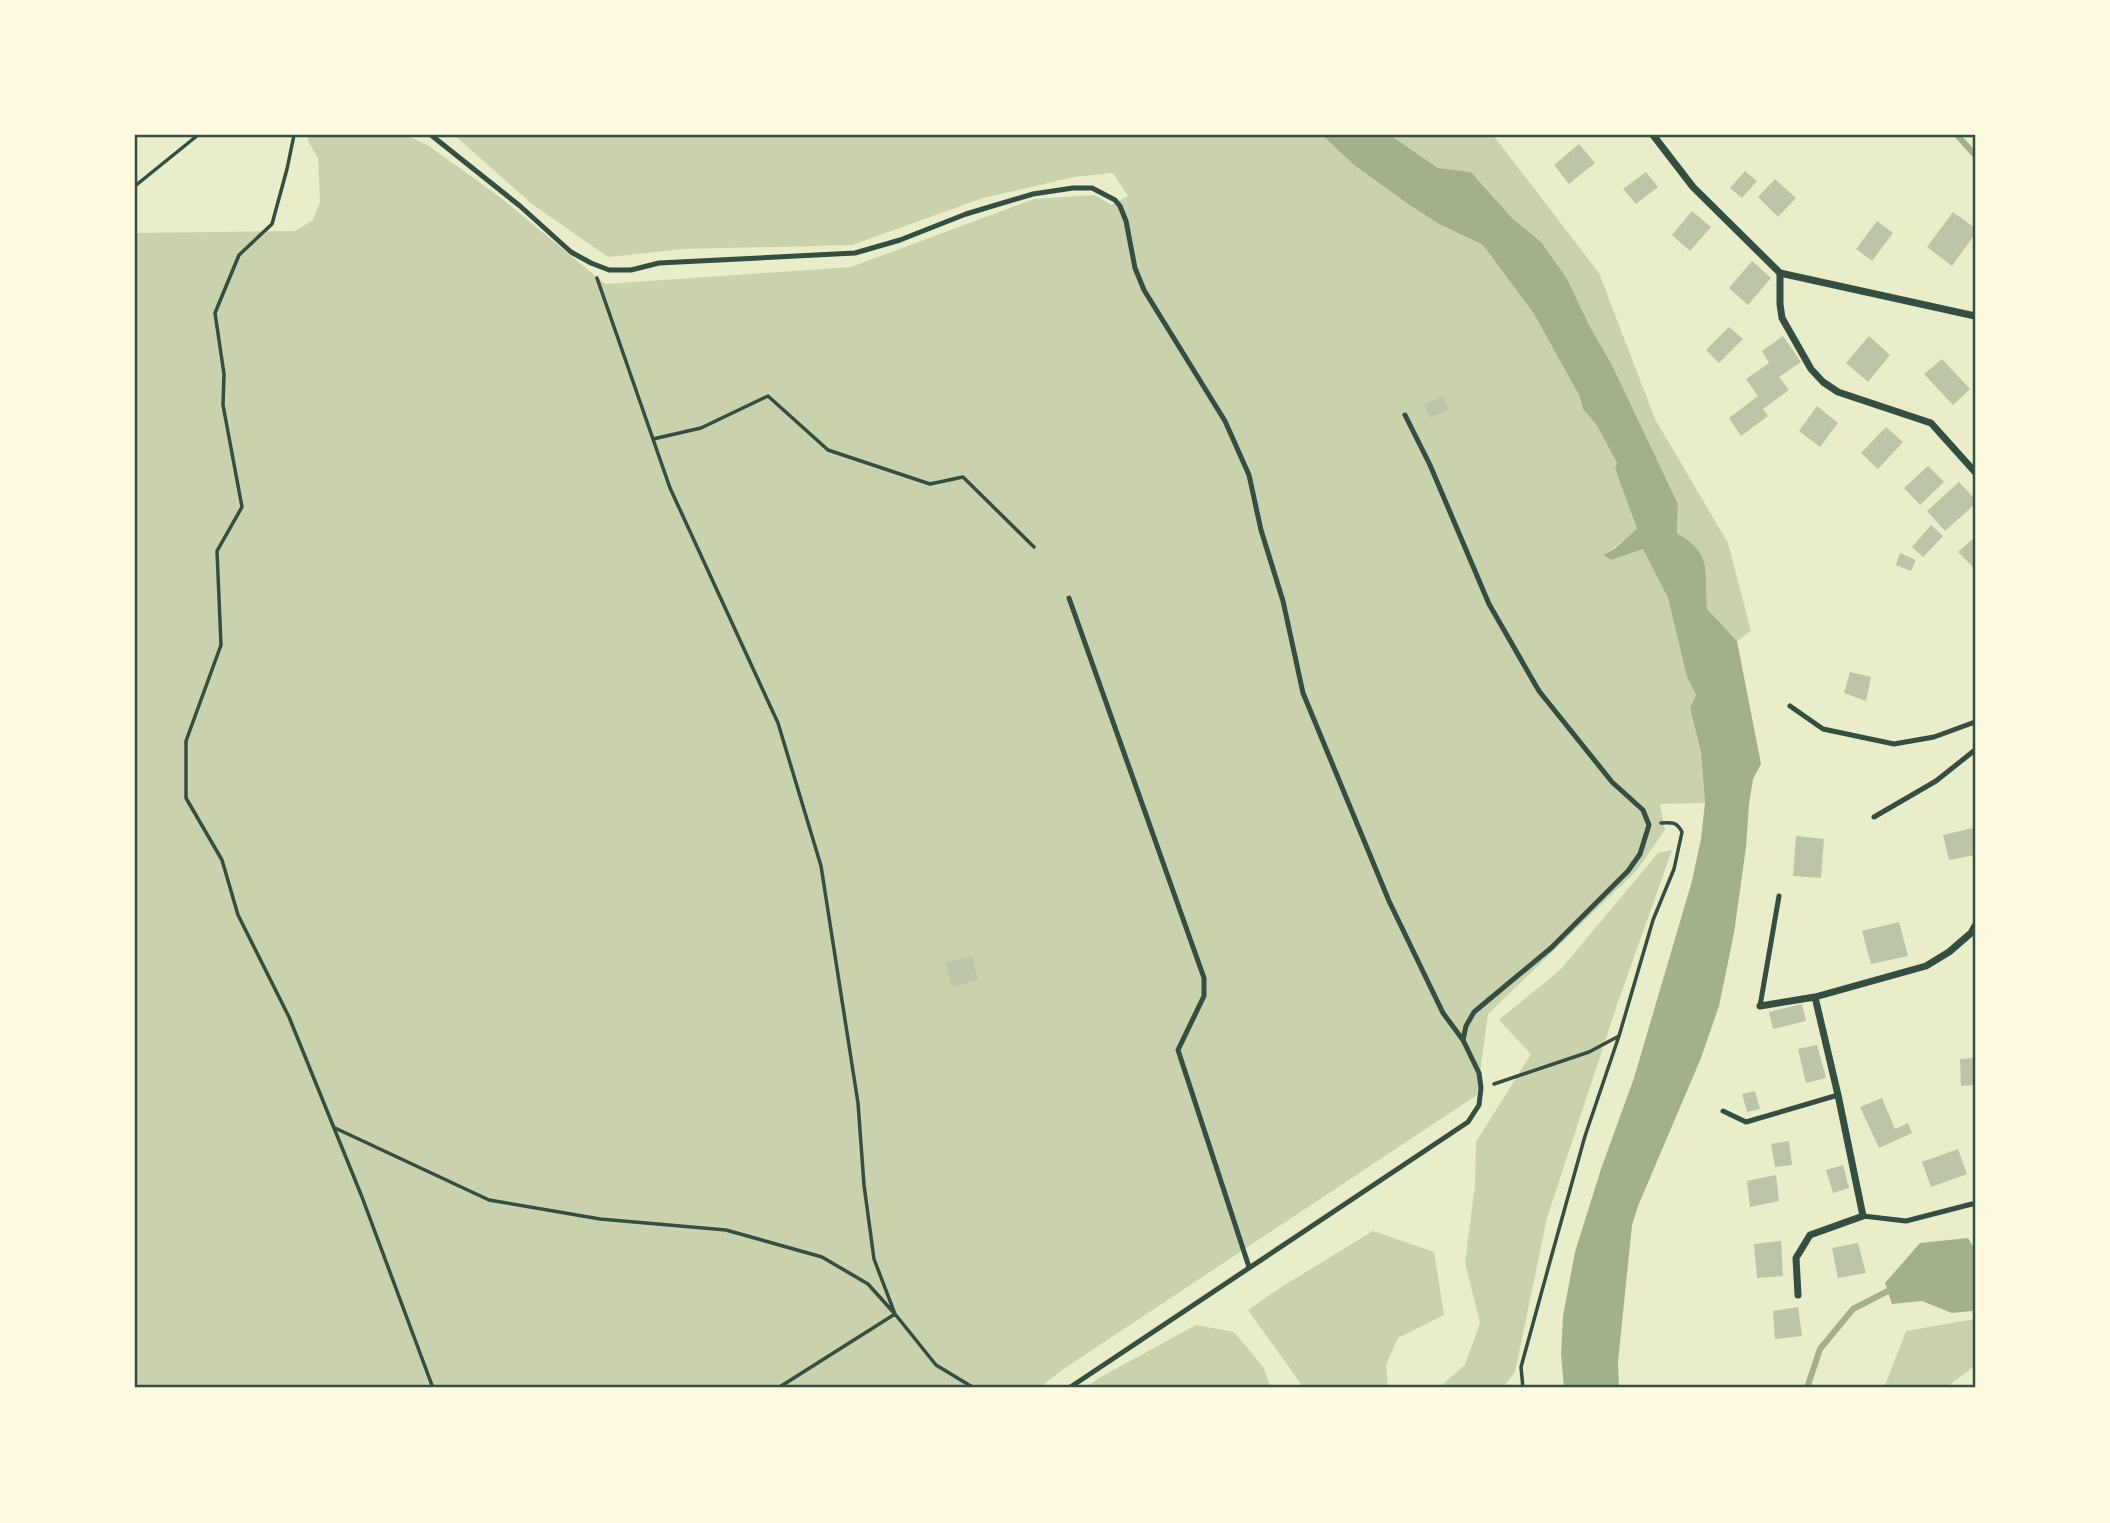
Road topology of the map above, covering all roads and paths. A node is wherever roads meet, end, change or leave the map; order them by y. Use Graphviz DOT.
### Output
graph roads {
  1 [pos="198,135"];
  2 [pos="294,135"];
  3 [pos="431,135"];
  4 [pos="1653,135"];
  5 [pos="135,186"];
  6 [pos="591,263"];
  7 [pos="1780,273"];
  8 [pos="1975,316"];
  9 [pos="1405,415"];
  10 [pos="653,439"];
  11 [pos="1975,472"];
  12 [pos="1034,547"];
  13 [pos="1069,598"];
  14 [pos="1790,706"];
  15 [pos="1975,722"];
  16 [pos="1975,750"];
  17 [pos="1874,817"];
  18 [pos="1649,825"];
  19 [pos="1779,896"];
  20 [pos="1975,926"];
  21 [pos="1815,998"];
  22 [pos="1760,1006"];
  23 [pos="1619,1035"];
  24 [pos="1462,1040"];
  25 [pos="1481,1088"];
  26 [pos="1839,1095"];
  27 [pos="1723,1111"];
  28 [pos="334,1127"];
  29 [pos="1975,1205"];
  30 [pos="1863,1216"];
  31 [pos="1250,1267"];
  32 [pos="1798,1296"];
  33 [pos="895,1314"];
  34 [pos="433,1388"];
  35 [pos="778,1388"];
  36 [pos="974,1388"];
  37 [pos="1069,1388"];
  38 [pos="1523,1388"];
  1 -- 5 [label="path"];
  2 -- 28 [label="path"];
  3 -- 6 [label="lane"];
  4 -- 7 [label="street"];
  6 -- 10 [label="path"];
  6 -- 24 [label="lane"];
  7 -- 8 [label="street"];
  7 -- 11 [label="street"];
  9 -- 18 [label="lane"];
  10 -- 12 [label="path"];
  10 -- 33 [label="path"];
  13 -- 31 [label="lane"];
  14 -- 15 [label="lane"];
  16 -- 17 [label="lane"];
  18 -- 23 [label="path"];
  18 -- 24 [label="lane"];
  19 -- 22 [label="lane"];
  20 -- 21 [label="street"];
  21 -- 22 [label="street"];
  21 -- 26 [label="street"];
  23 -- 25 [label="path"];
  23 -- 38 [label="path"];
  24 -- 25 [label="lane"];
  25 -- 31 [label="lane"];
  26 -- 27 [label="lane"];
  26 -- 30 [label="street"];
  28 -- 33 [label="path"];
  28 -- 34 [label="path"];
  29 -- 30 [label="lane"];
  30 -- 32 [label="street"];
  31 -- 37 [label="lane"];
  33 -- 35 [label="path"];
  33 -- 36 [label="path"];
}
